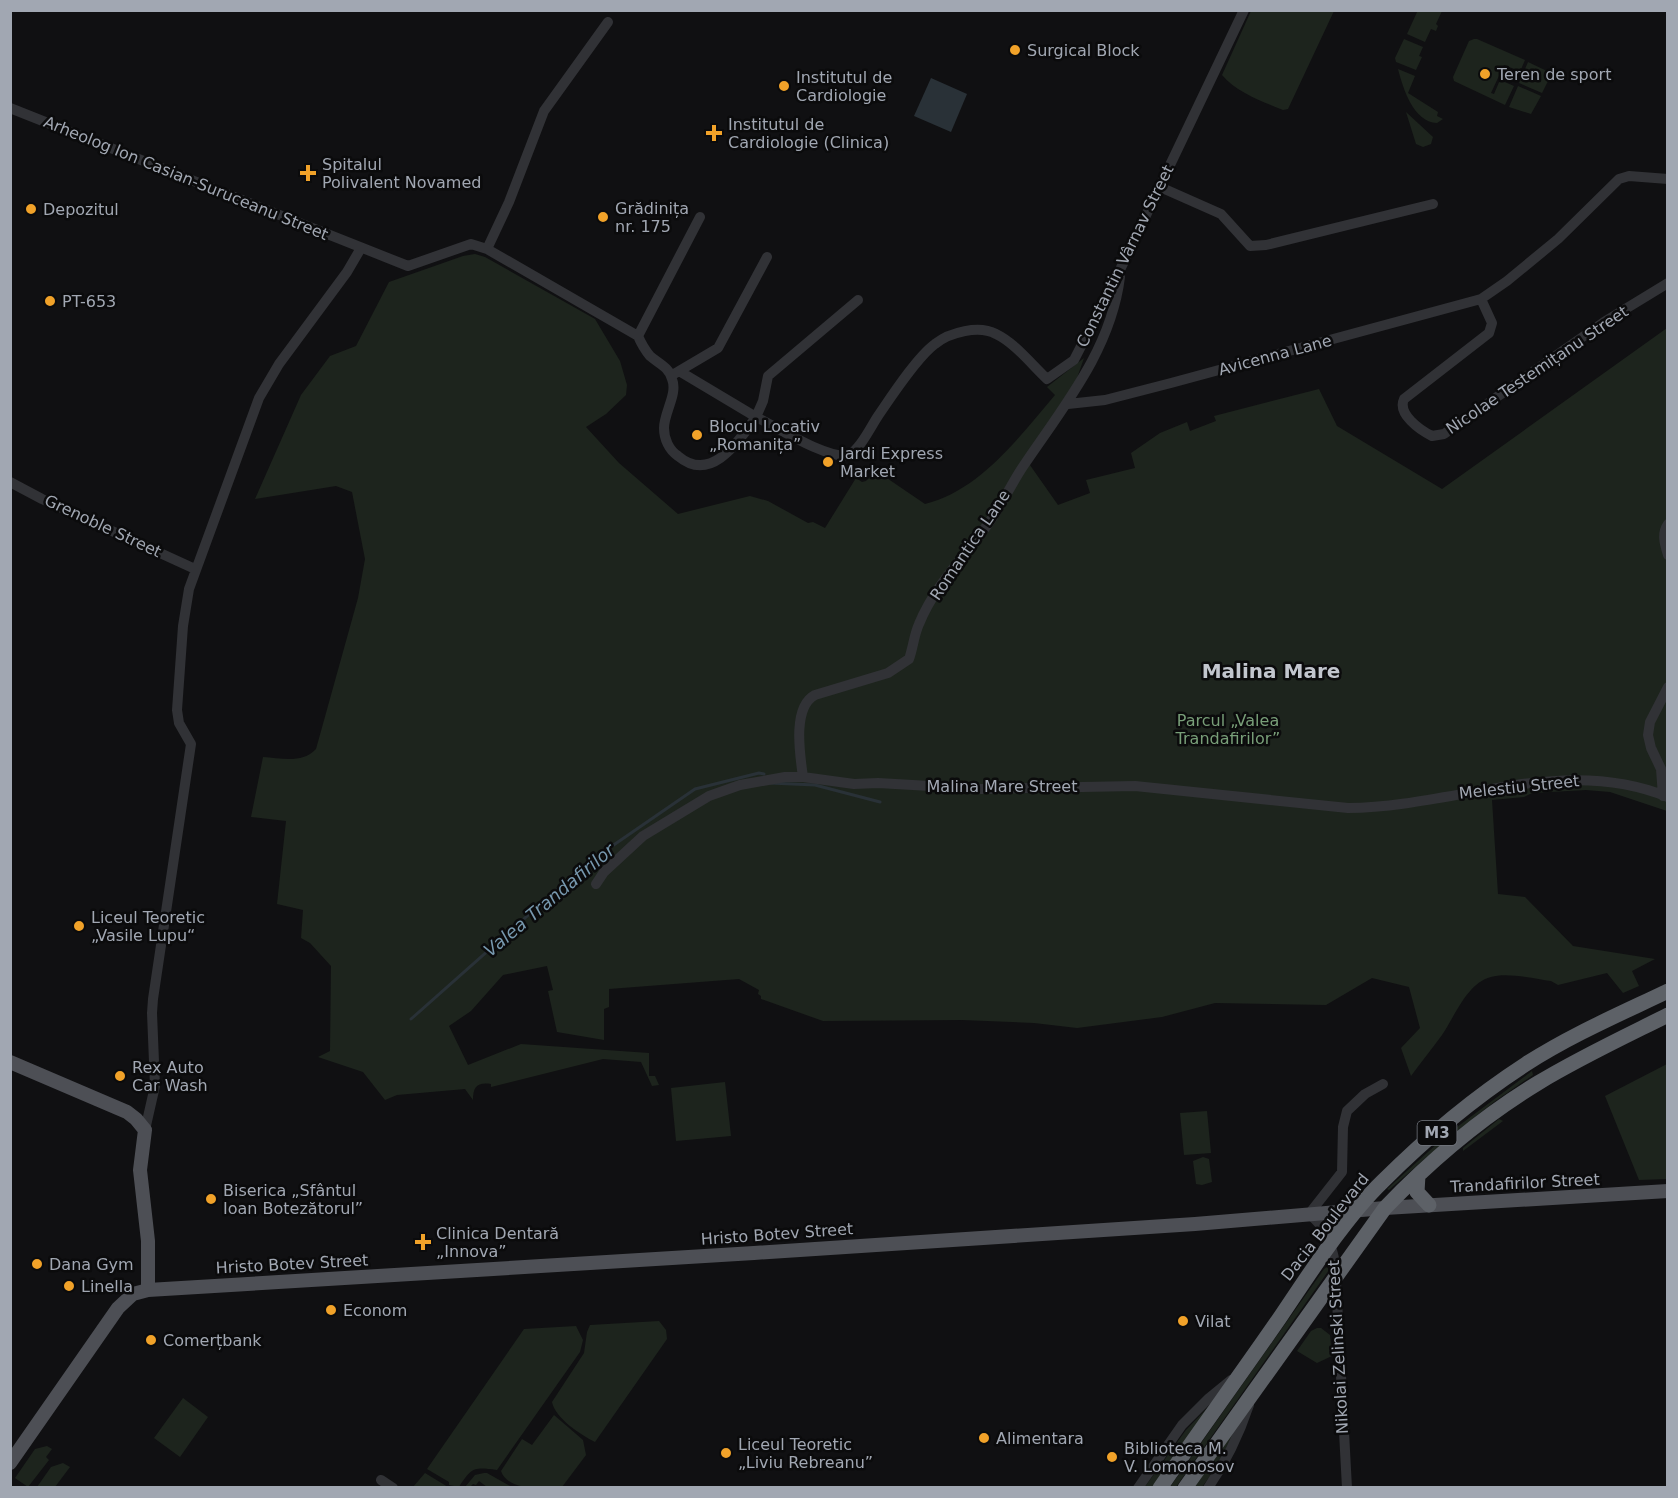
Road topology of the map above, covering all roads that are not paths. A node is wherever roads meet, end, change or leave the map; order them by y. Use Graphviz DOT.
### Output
graph roads {
  1 [pos="1244,10"];
  2 [pos="608,22"];
  3 [pos="10,108"];
  4 [pos="1668,179"];
  5 [pos="1160,187"];
  6 [pos="1433,204"];
  7 [pos="700,217"];
  8 [pos="362,248"];
  9 [pos="487,249"];
  10 [pos="767,257"];
  11 [pos="1121,268"];
  12 [pos="1668,283"];
  13 [pos="1481,298"];
  14 [pos="858,300"];
  15 [pos="638,336"];
  16 [pos="675,373"];
  17 [pos="1068,404"];
  18 [pos="756,417"];
  19 [pos="10,482"];
  20 [pos="1668,524"];
  21 [pos="1668,555"];
  22 [pos="195,569"];
  23 [pos="1668,687"];
  24 [pos="803,777"];
  25 [pos="1441,796"];
  26 [pos="1665,796"];
  27 [pos="596,884"];
  28 [pos="1668,991"];
  29 [pos="1668,1015"];
  30 [pos="10,1062"];
  31 [pos="1383,1084"];
  32 [pos="145,1130"];
  33 [pos="1418,1175"];
  34 [pos="1668,1191"];
  35 [pos="1429,1205"];
  36 [pos="1385,1208"];
  37 [pos="1357,1210"];
  38 [pos="1309,1214"];
  39 [pos="1331,1245"];
  40 [pos="1336,1277"];
  41 [pos="148,1290"];
  42 [pos="1241,1372"];
  43 [pos="1252,1395"];
  44 [pos="10,1463"];
  45 [pos="381,1480"];
  46 [pos="393,1488"];
  47 [pos="1138,1488"];
  48 [pos="1160,1488"];
  49 [pos="1185,1488"];
  50 [pos="1208,1488"];
  51 [pos="1347,1488"];
  1 -- 5 [label="street, Constantin Vârnav Street"];
  2 -- 9 [label="street"];
  3 -- 8 [label="street, Arheolog Ion Casian-Suruceanu Street"];
  4 -- 13 [label="street"];
  5 -- 6 [label="street"];
  5 -- 11 [label="street, Constantin Vârnav Street"];
  7 -- 15 [label="street"];
  8 -- 9 [label="street, Arheolog Ion Casian-Suruceanu Street"];
  8 -- 22 [label="street"];
  9 -- 15 [label="street"];
  10 -- 16 [label="street"];
  11 -- 17 [label="street, Romantica Lane"];
  11 -- 18 [label="street, Constantin Vârnav Street"];
  12 -- 13 [label="street, Nicolae Testemițanu Street"];
  13 -- 17 [label="street, Avicenna Lane"];
  14 -- 18 [label="street"];
  15 -- 16 [label="street"];
  16 -- 18 [label="street"];
  16 -- 18 [label="street"];
  17 -- 24 [label="street, Romantica Lane"];
  19 -- 22 [label="street, Grenoble Street"];
  20 -- 21 [label="street"];
  22 -- 32 [label="street"];
  23 -- 26 [label="street"];
  24 -- 25 [label="street, Malina Mare Street"];
  24 -- 27 [label="street, Malina Mare Street"];
  25 -- 26 [label="street, Melestiu Street"];
  28 -- 37 [label="highway, Dacia Boulevard / M3"];
  29 -- 33 [label="highway, M3"];
  30 -- 32 [label="main road"];
  31 -- 38 [label="street"];
  32 -- 41 [label="main road"];
  33 -- 35 [label="highway"];
  33 -- 36 [label="highway, M3"];
  34 -- 35 [label="main road, Trandafirilor Street"];
  35 -- 36 [label="main road, Trandafirilor Street"];
  36 -- 37 [label="main road, Hristo Botev Street"];
  36 -- 40 [label="highway, M3"];
  37 -- 38 [label="main road, Hristo Botev Street"];
  37 -- 39 [label="highway, Dacia Boulevard / M3"];
  38 -- 39 [label="street, Nikolai Zelinski Street"];
  38 -- 41 [label="main road, Hristo Botev Street"];
  39 -- 40 [label="street, Nikolai Zelinski Street"];
  39 -- 42 [label="highway, Dacia Boulevard / M3"];
  40 -- 43 [label="highway, M3"];
  40 -- 51 [label="street, Nikolai Zelinski Street"];
  41 -- 44 [label="main road"];
  42 -- 47 [label="street"];
  42 -- 48 [label="highway, Dacia Boulevard / M3"];
  43 -- 49 [label="highway, M3"];
  43 -- 50 [label="street"];
  45 -- 46 [label="street"];
}
